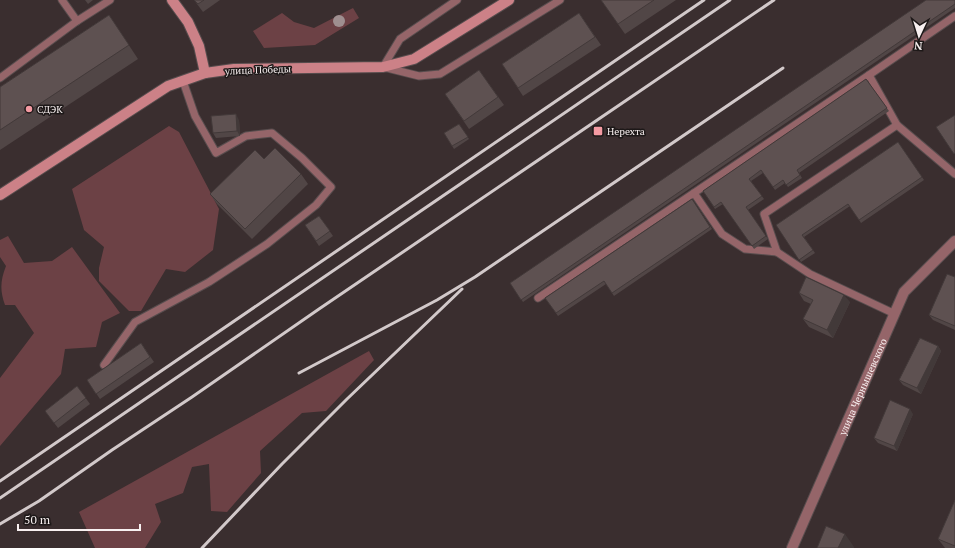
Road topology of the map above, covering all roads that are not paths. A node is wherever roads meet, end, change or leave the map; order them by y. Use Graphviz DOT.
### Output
graph roads {
  1 [pos="62,0"];
  2 [pos="110,0"];
  3 [pos="172,0"];
  4 [pos="457,0"];
  5 [pos="509,0"];
  6 [pos="560,0"];
  7 [pos="955,16"];
  8 [pos="77,21"];
  9 [pos="383,67"];
  10 [pos="205,74"];
  11 [pos="869,75"];
  12 [pos="0,78"];
  13 [pos="183,81"];
  14 [pos="897,125"];
  15 [pos="955,174"];
  16 [pos="694,193"];
  17 [pos="0,195"];
  18 [pos="955,241"];
  19 [pos="777,252"];
  20 [pos="538,298"];
  21 [pos="895,314"];
  22 [pos="104,365"];
  23 [pos="792,548"];
  1 -- 8 [label="lane"];
  2 -- 8 [label="lane"];
  3 -- 10 [label="street"];
  4 -- 9 [label="lane"];
  5 -- 9 [label="street, улица Победы"];
  6 -- 9 [label="lane"];
  7 -- 11 [label="lane"];
  8 -- 12 [label="lane"];
  9 -- 10 [label="street, улица Победы"];
  10 -- 13 [label="street, улица Победы"];
  11 -- 14 [label="lane"];
  11 -- 16 [label="lane"];
  13 -- 17 [label="street, улица Победы"];
  13 -- 22 [label="lane"];
  14 -- 15 [label="lane"];
  14 -- 19 [label="lane"];
  16 -- 19 [label="lane"];
  16 -- 20 [label="lane"];
  18 -- 21 [label="street, улица Чернышевского"];
  19 -- 21 [label="lane"];
  21 -- 23 [label="street, улица Чернышевского"];
}
